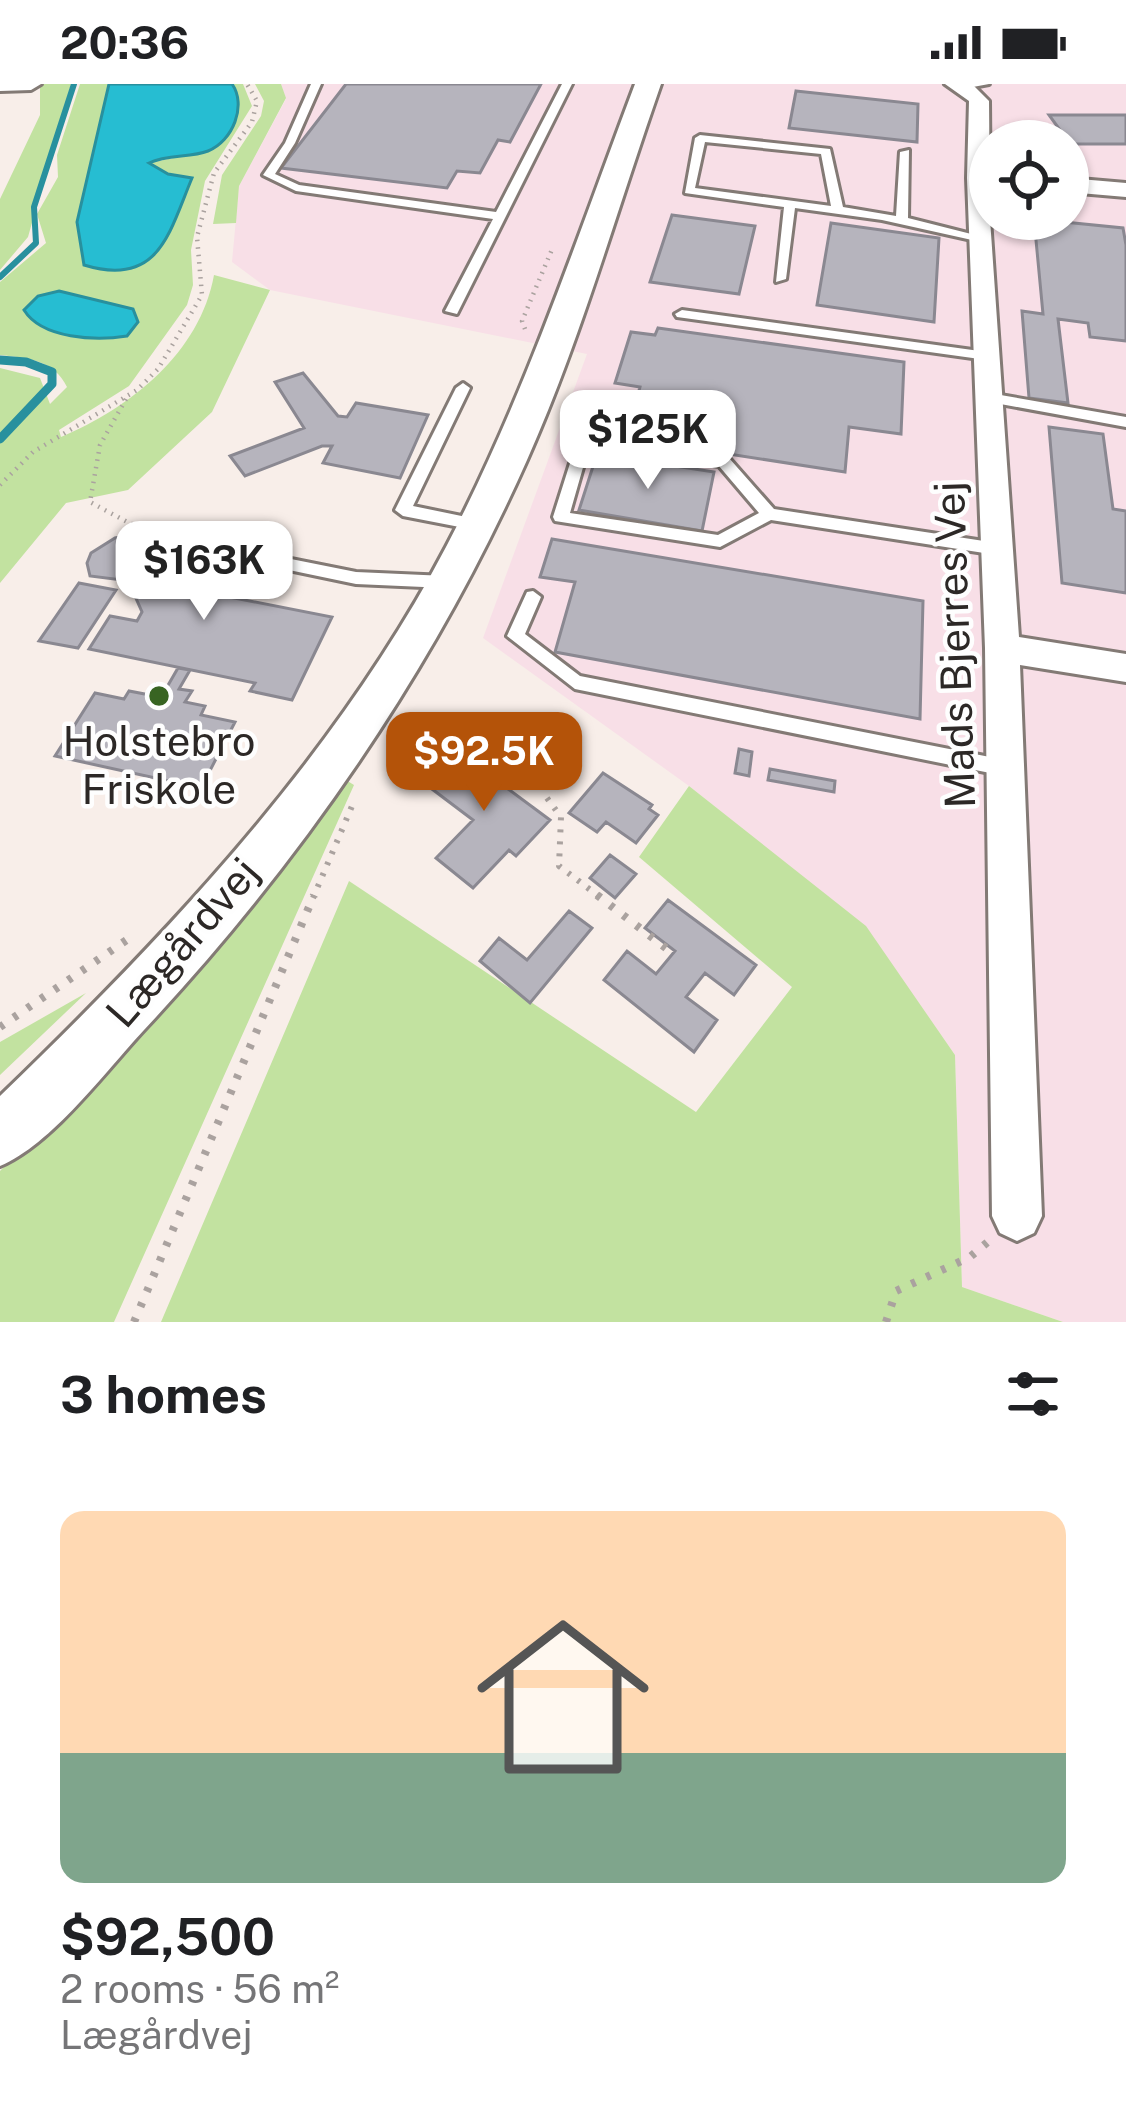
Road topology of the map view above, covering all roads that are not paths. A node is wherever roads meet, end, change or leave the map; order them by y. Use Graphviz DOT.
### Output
graph roads {
  1 [pos="31,84"];
  2 [pos="316,84"];
  3 [pos="567,84"];
  4 [pos="648,84"];
  5 [pos="0,85"];
  6 [pos="967,85"];
  7 [pos="980,120"];
  8 [pos="905,152"];
  9 [pos="1089,187"];
  10 [pos="1126,190"];
  11 [pos="790,204"];
  12 [pos="838,210"];
  13 [pos="500,215"];
  14 [pos="902,220"];
  15 [pos="969,235"];
  16 [pos="981,240"];
  17 [pos="780,279"];
  18 [pos="452,311"];
  19 [pos="682,314"];
  20 [pos="987,356"];
  21 [pos="463,388"];
  22 [pos="989,398"];
  23 [pos="1126,422"];
  24 [pos="642,448"];
  25 [pos="579,457"];
  26 [pos="769,514"];
  27 [pos="475,524"];
  28 [pos="997,549"];
  29 [pos="271,561"];
  30 [pos="446,582"];
  31 [pos="532,597"];
  32 [pos="1002,648"];
  33 [pos="1126,668"];
  34 [pos="1005,768"];
  35 [pos="0,1137"];
  36 [pos="1017,1216"];
  1 -- 5 [label="street"];
  2 -- 13 [label="lane"];
  3 -- 13 [label="lane"];
  4 -- 27 [label="street, Lægårdvej"];
  6 -- 7 [label="street, Mads Bjerres Vej"];
  8 -- 14 [label="lane"];
  9 -- 10 [label="street"];
  11 -- 12 [label="lane"];
  11 -- 12 [label="lane"];
  11 -- 17 [label="lane"];
  12 -- 14 [label="lane"];
  13 -- 18 [label="lane"];
  14 -- 15 [label="lane"];
  16 -- 20 [label="street, Mads Bjerres Vej"];
  19 -- 20 [label="lane"];
  20 -- 22 [label="street, Mads Bjerres Vej"];
  21 -- 27 [label="lane"];
  22 -- 23 [label="lane"];
  22 -- 28 [label="street, Mads Bjerres Vej"];
  24 -- 26 [label="lane"];
  25 -- 26 [label="lane"];
  26 -- 28 [label="lane"];
  27 -- 30 [label="street, Lægårdvej"];
  28 -- 32 [label="street, Mads Bjerres Vej"];
  29 -- 30 [label="lane"];
  30 -- 35 [label="street, Lægårdvej"];
  31 -- 34 [label="lane"];
  32 -- 33 [label="street"];
  32 -- 34 [label="street, Mads Bjerres Vej"];
  34 -- 36 [label="street, Mads Bjerres Vej"];
}
